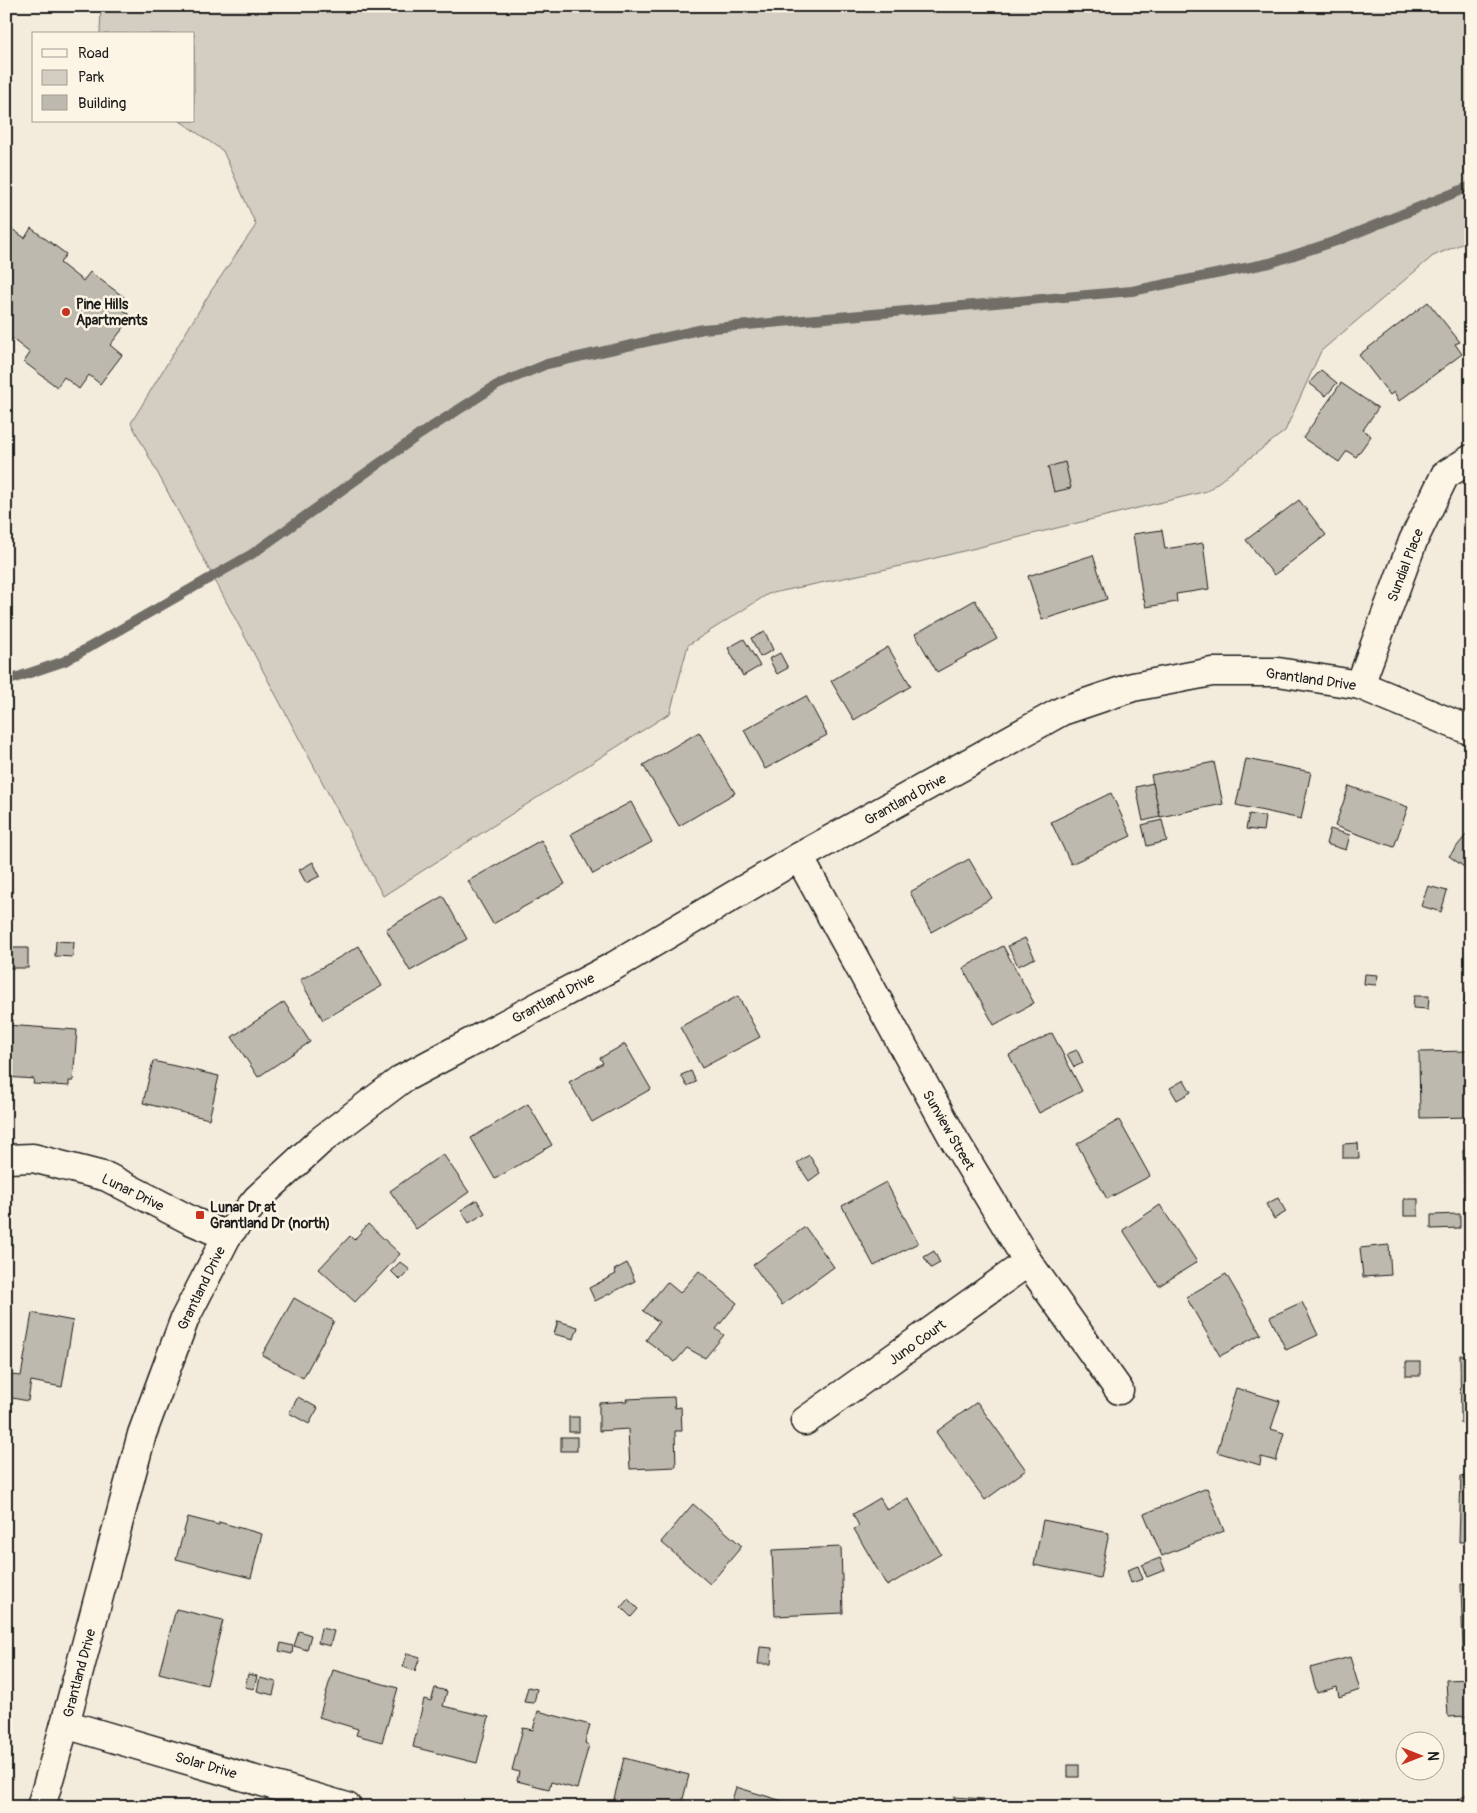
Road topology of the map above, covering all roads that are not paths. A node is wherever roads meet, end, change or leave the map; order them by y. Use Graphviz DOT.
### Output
graph roads {
  1 [pos="1471,459"];
  2 [pos="1360,686"];
  3 [pos="1471,731"];
  4 [pos="800,857"];
  5 [pos="6,1159"];
  6 [pos="226,1236"];
  7 [pos="1028,1262"];
  8 [pos="1119,1390"];
  9 [pos="805,1422"];
  10 [pos="65,1724"];
  11 [pos="41,1807"];
  12 [pos="347,1807"];
  1 -- 2 [label="street, Sundial Place"];
  2 -- 3 [label="street, Grantland Drive"];
  2 -- 4 [label="street, Grantland Drive"];
  4 -- 6 [label="street, Grantland Drive"];
  4 -- 7 [label="street, Sunview Street"];
  5 -- 6 [label="street, Lunar Drive"];
  6 -- 10 [label="street, Grantland Drive"];
  7 -- 8 [label="street, Sunview Street"];
  7 -- 9 [label="street, Juno Court"];
  10 -- 11 [label="street, Grantland Drive"];
  10 -- 12 [label="street, Solar Drive"];
}
